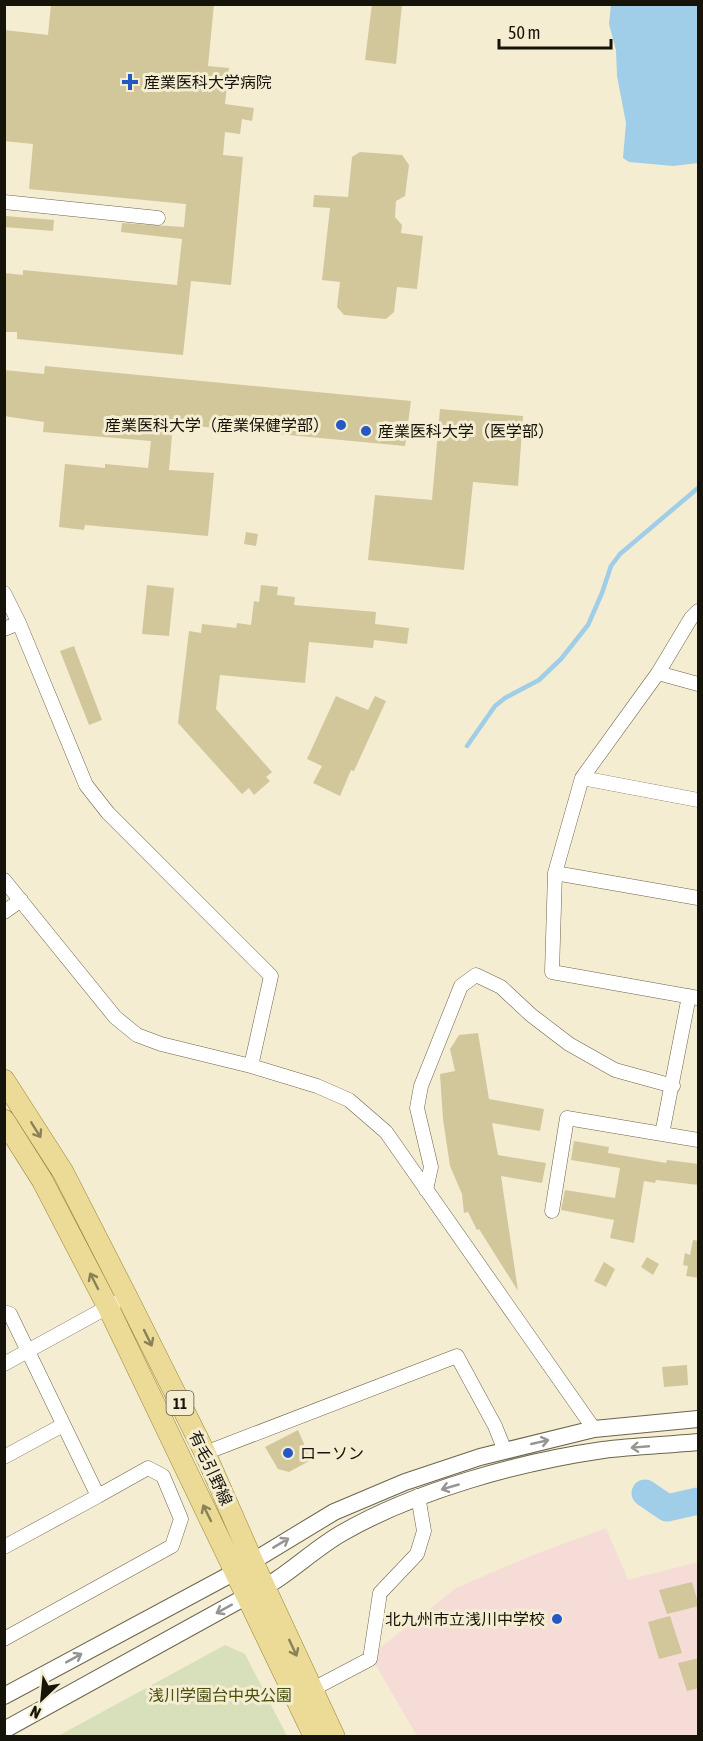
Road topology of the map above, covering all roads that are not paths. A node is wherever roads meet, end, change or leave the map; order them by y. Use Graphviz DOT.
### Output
graph roads {
  1 [pos="4,202"];
  2 [pos="158,218"];
  3 [pos="4,592"];
  4 [pos="699,611"];
  5 [pos="19,623"];
  6 [pos="4,629"];
  7 [pos="658,673"];
  8 [pos="699,684"];
  9 [pos="582,778"];
  10 [pos="699,800"];
  11 [pos="555,873"];
  12 [pos="4,880"];
  13 [pos="699,898"];
  14 [pos="21,900"];
  15 [pos="4,912"];
  16 [pos="694,997"];
  17 [pos="251,1066"];
  18 [pos="4,1080"];
  19 [pos="673,1086"];
  20 [pos="4,1120"];
  21 [pos="662,1134"];
  22 [pos="699,1140"];
  23 [pos="426,1190"];
  24 [pos="552,1211"];
  25 [pos="127,1297"];
  26 [pos="108,1307"];
  27 [pos="4,1312"];
  28 [pos="27,1352"];
  29 [pos="4,1364"];
  30 [pos="699,1419"];
  31 [pos="63,1425"];
  32 [pos="594,1429"];
  33 [pos="699,1442"];
  34 [pos="505,1451"];
  35 [pos="205,1453"];
  36 [pos="4,1457"];
  37 [pos="99,1496"];
  38 [pos="418,1496"];
  39 [pos="4,1547"];
  40 [pos="243,1566"];
  41 [pos="256,1593"];
  42 [pos="4,1639"];
  43 [pos="313,1689"];
  44 [pos="4,1696"];
  45 [pos="4,1730"];
  46 [pos="314,1737"];
  47 [pos="334,1737"];
  1 -- 2 [label="street"];
  3 -- 5 [label="street"];
  4 -- 7 [label="street"];
  5 -- 6 [label="street"];
  5 -- 17 [label="street"];
  7 -- 8 [label="street"];
  7 -- 9 [label="street"];
  9 -- 10 [label="street"];
  9 -- 11 [label="street"];
  11 -- 13 [label="street"];
  11 -- 16 [label="street"];
  12 -- 14 [label="street"];
  14 -- 15 [label="street"];
  14 -- 17 [label="street"];
  16 -- 19 [label="street"];
  17 -- 23 [label="street"];
  18 -- 25 [label="main road, 有毛引野線 / 11, one-way"];
  19 -- 21 [label="street"];
  19 -- 23 [label="street"];
  26 -- 20 [label="main road, 有毛引野線 / 11, one-way"];
  21 -- 22 [label="street"];
  21 -- 24 [label="street"];
  23 -- 32 [label="street"];
  25 -- 26 [label="street"];
  25 -- 35 [label="main road, 有毛引野線 / 11, one-way"];
  26 -- 28 [label="street"];
  40 -- 26 [label="main road, 有毛引野線 / 11, one-way"];
  27 -- 28 [label="street"];
  28 -- 29 [label="street"];
  28 -- 31 [label="street"];
  30 -- 32 [label="street"];
  31 -- 36 [label="street"];
  31 -- 37 [label="street"];
  34 -- 32 [label="street, one-way"];
  33 -- 38 [label="street, one-way"];
  34 -- 35 [label="street"];
  40 -- 34 [label="street, one-way"];
  35 -- 40 [label="main road, 有毛引野線 / 11"];
  37 -- 39 [label="street"];
  37 -- 42 [label="street"];
  38 -- 41 [label="street"];
  38 -- 43 [label="street"];
  40 -- 41 [label="main road, 有毛引野線 / 11"];
  44 -- 40 [label="street, one-way"];
  41 -- 43 [label="main road, 有毛引野線 / 11, one-way"];
  41 -- 45 [label="street, one-way"];
  41 -- 46 [label="main road, 有毛引野線 / 11"];
  43 -- 47 [label="main road, 有毛引野線 / 11"];
}
